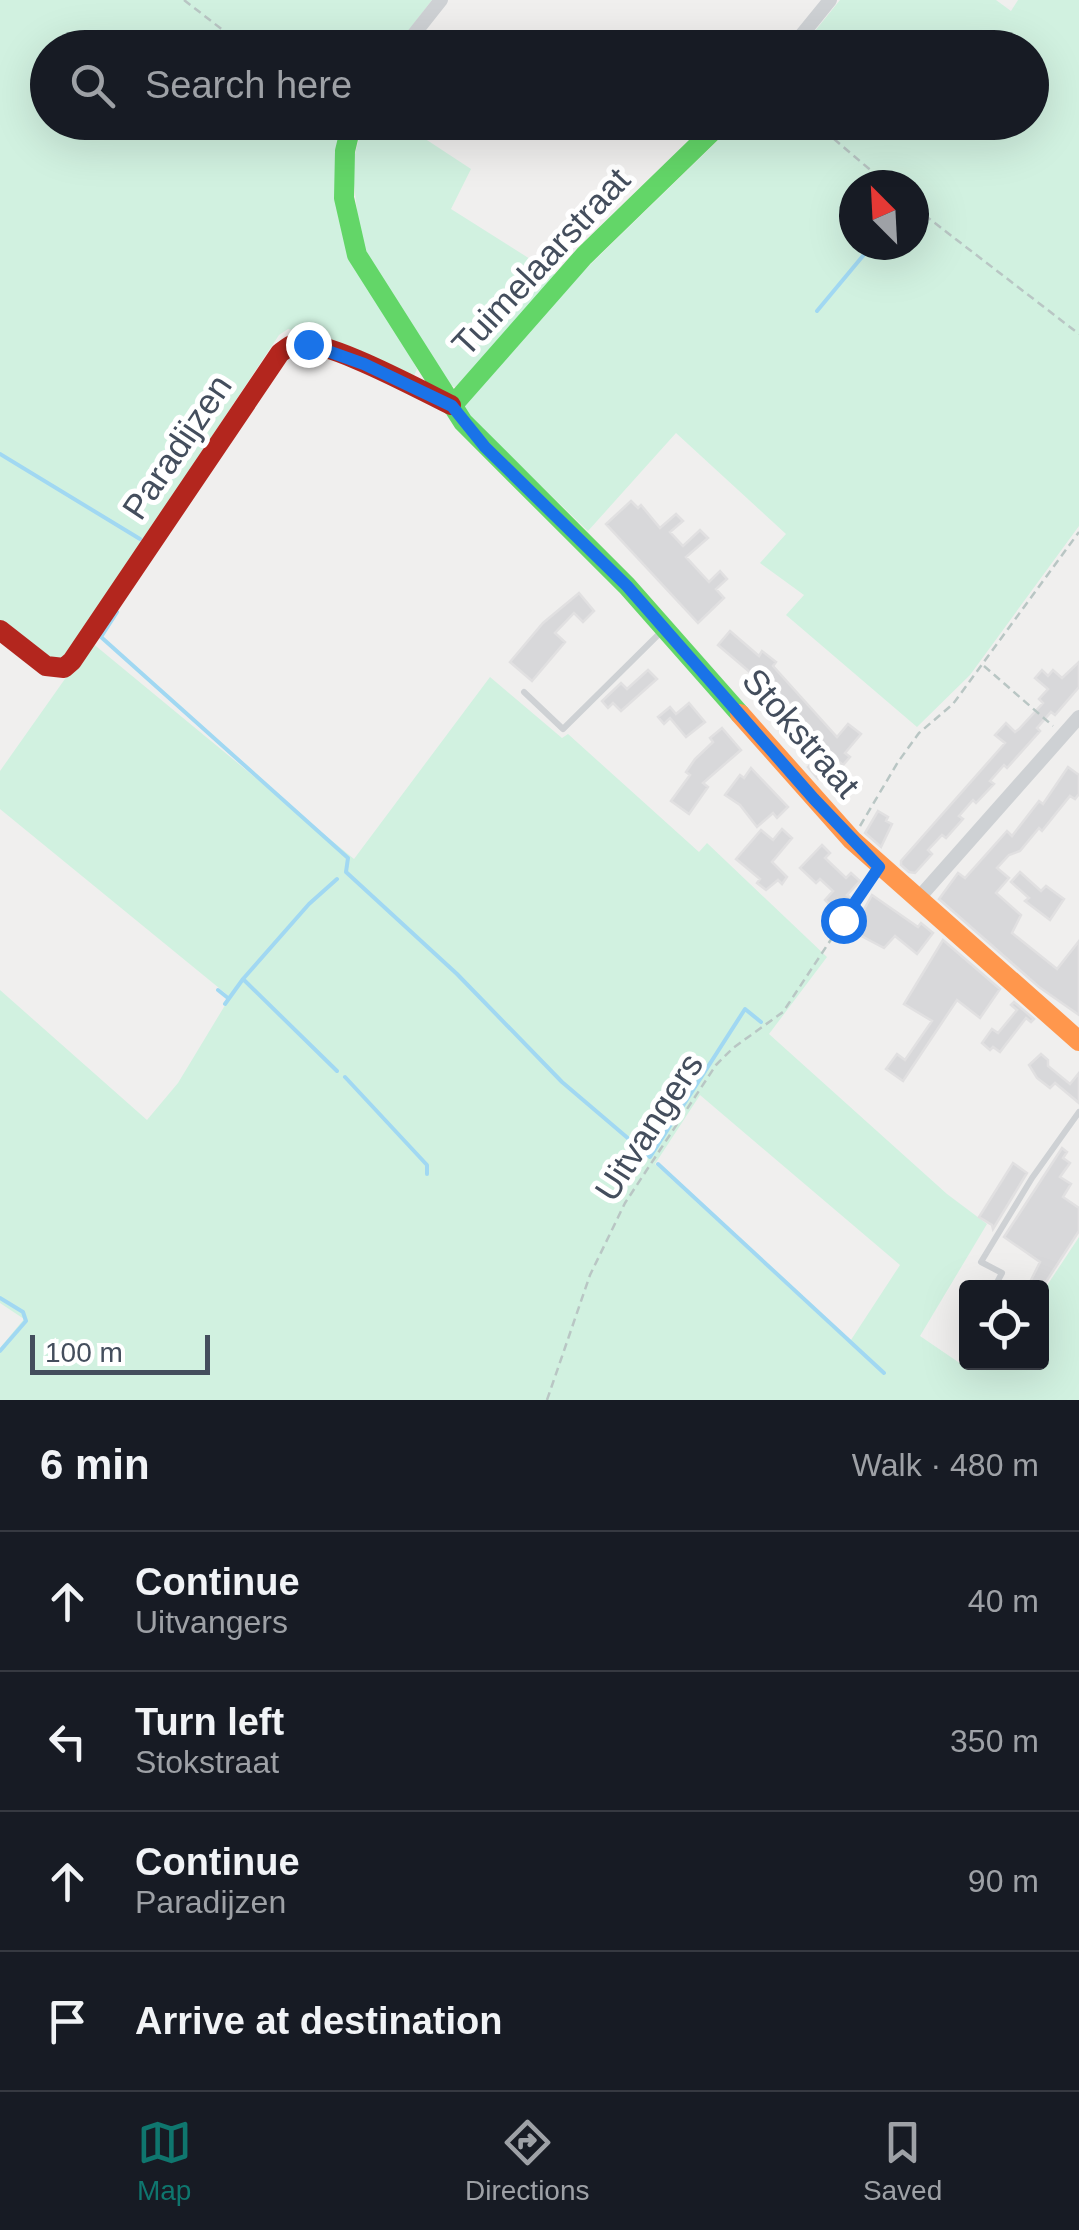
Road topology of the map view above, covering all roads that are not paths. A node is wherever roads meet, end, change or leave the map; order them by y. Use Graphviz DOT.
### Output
graph roads {
  1 [pos="441,0"];
  2 [pos="830,0"];
  3 [pos="418,30"];
  4 [pos="806,30"];
  5 [pos="348,140"];
  6 [pos="703,140"];
  7 [pos="452,406"];
  8 [pos="664,628"];
  9 [pos="0,630"];
  10 [pos="524,692"];
  11 [pos="1079,717"];
  12 [pos="917,900"];
  13 [pos="1079,1041"];
  14 [pos="1079,1112"];
  15 [pos="998,1280"];
  1 -- 3 [label="street"];
  2 -- 4 [label="street"];
  5 -- 7 [label="street, Stokstraat"];
  6 -- 7 [label="street, Tuimelaarstraat"];
  7 -- 8 [label="street, Stokstraat"];
  7 -- 9 [label="street, Paradijzen"];
  8 -- 10 [label="lane"];
  8 -- 12 [label="street, Stokstraat"];
  11 -- 12 [label="street"];
  12 -- 13 [label="street, Stokstraat"];
  14 -- 15 [label="lane"];
}
